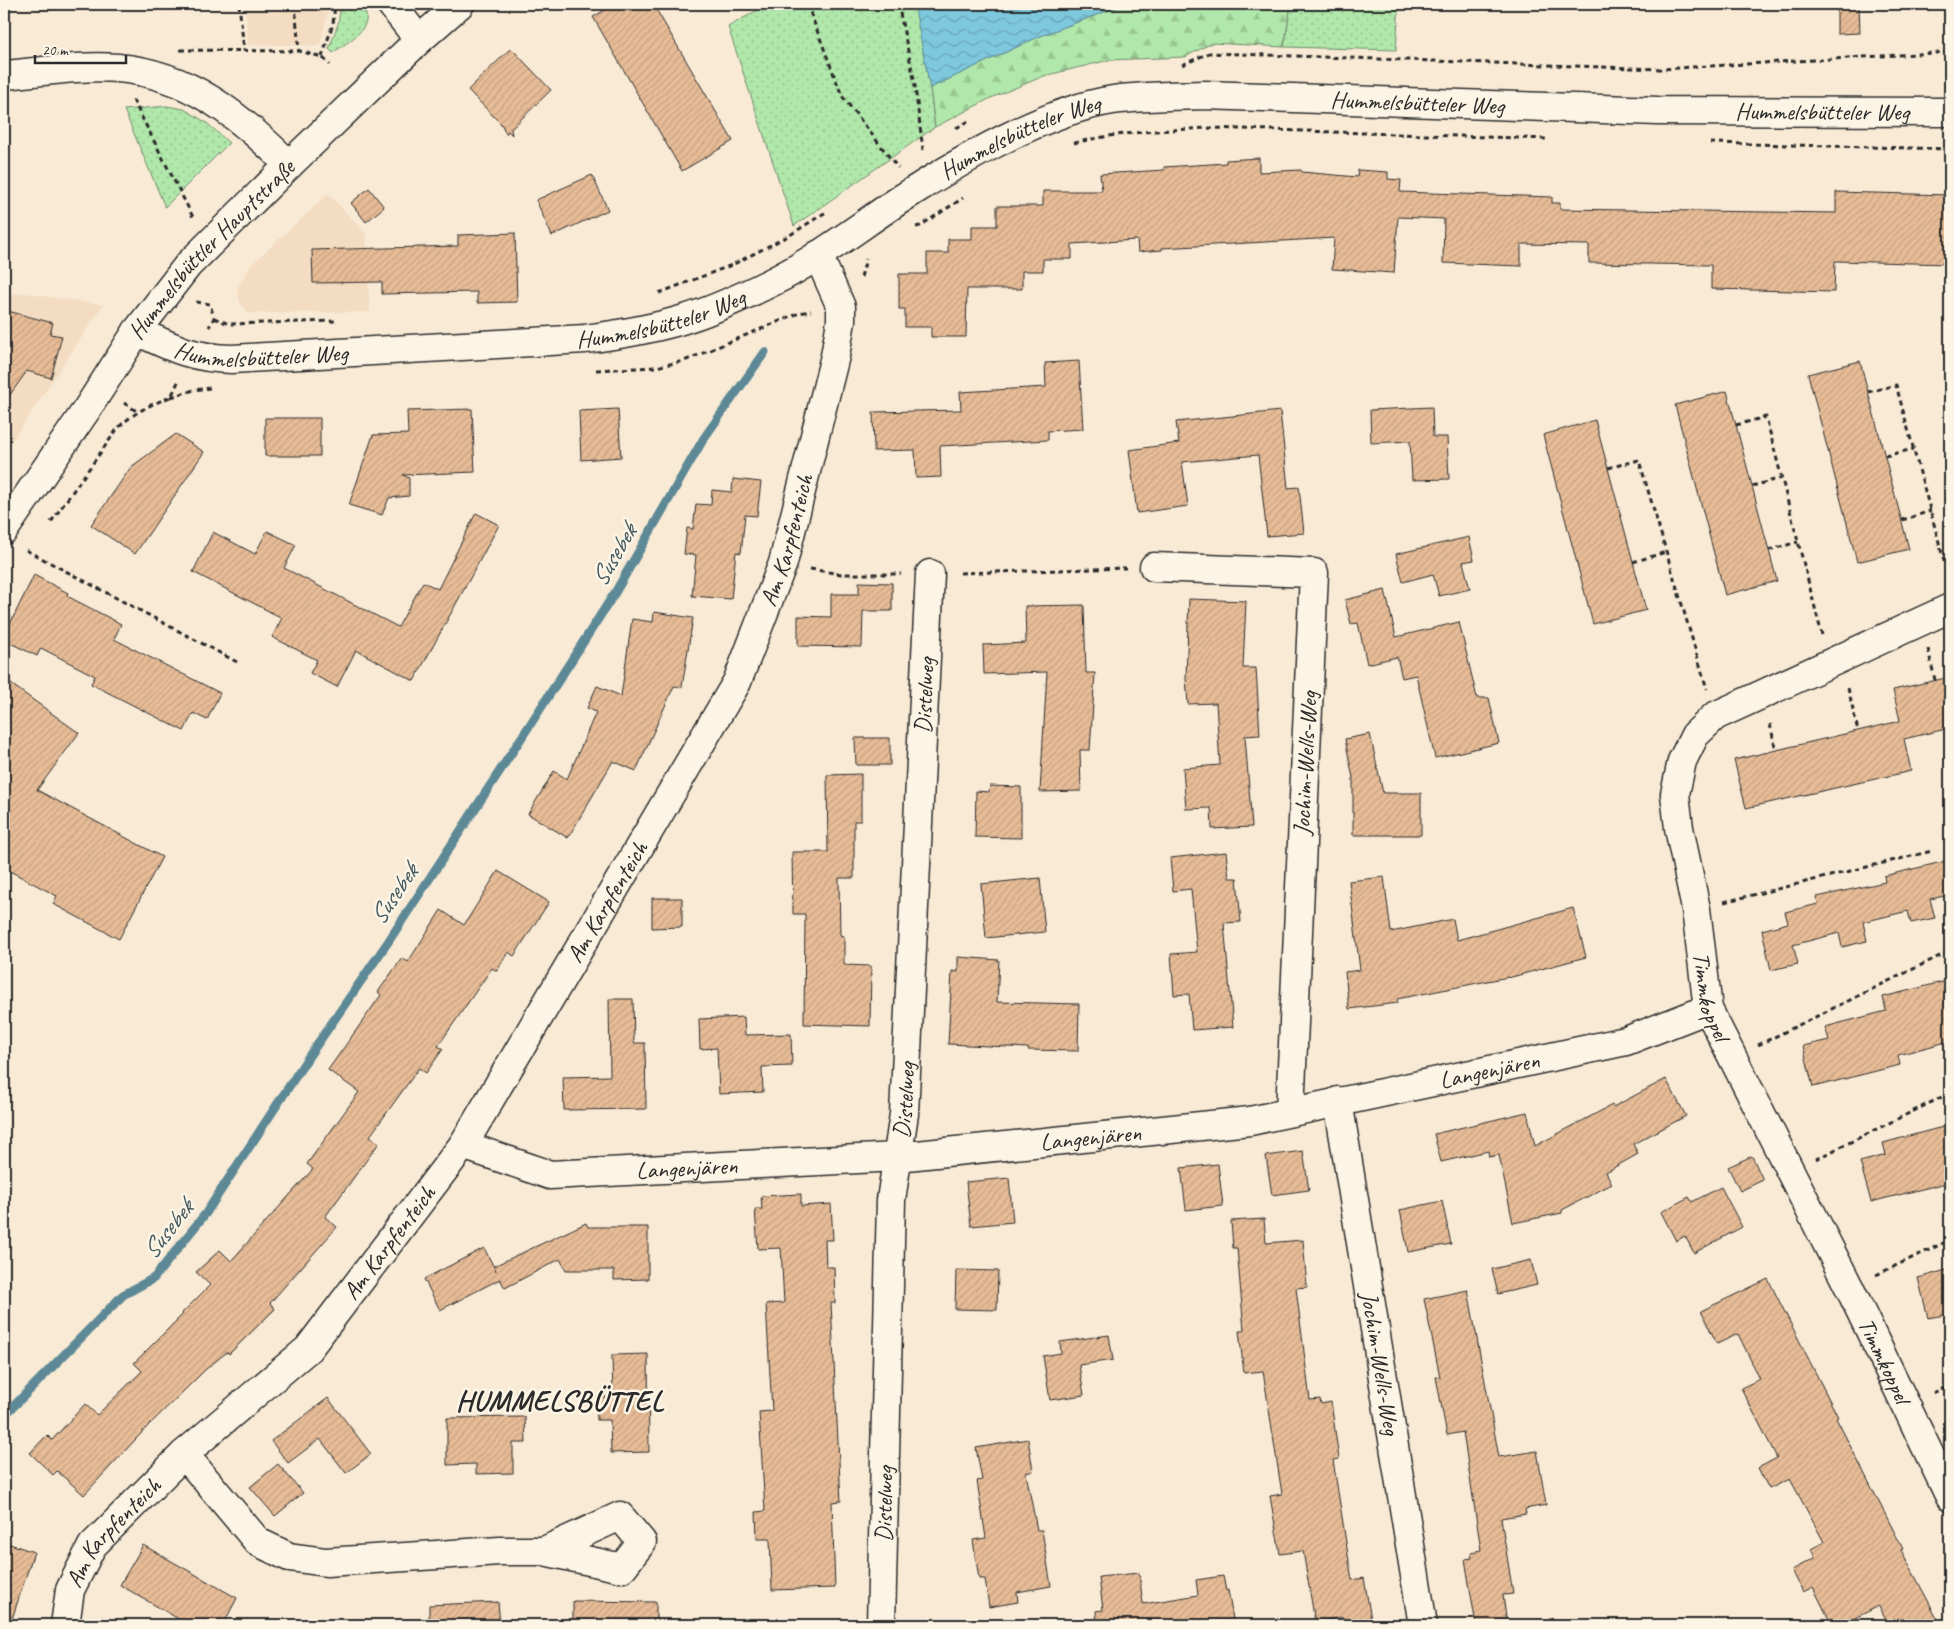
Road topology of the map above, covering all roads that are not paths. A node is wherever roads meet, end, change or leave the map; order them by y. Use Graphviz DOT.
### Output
graph roads {
  1 [pos="391,4"];
  2 [pos="460,4"];
  3 [pos="419,40"];
  4 [pos="4,75"];
  5 [pos="1950,112"];
  6 [pos="289,164"];
  7 [pos="818,255"];
  8 [pos="137,331"];
  9 [pos="12,539"];
  10 [pos="1154,567"];
  11 [pos="930,574"];
  12 [pos="1950,608"];
  13 [pos="1708,1009"];
  14 [pos="1338,1101"];
  15 [pos="1290,1112"];
  16 [pos="463,1144"];
  17 [pos="897,1157"];
  18 [pos="184,1454"];
  19 [pos="1950,1497"];
  20 [pos="544,1551"];
  21 [pos="66,1625"];
  22 [pos="881,1625"];
  23 [pos="1423,1625"];
  1 -- 3 [label="street"];
  2 -- 3 [label="street, Hummelsbüttler Hauptstraße"];
  3 -- 6 [label="street, Hummelsbüttler Hauptstraße"];
  4 -- 6 [label="street"];
  5 -- 7 [label="street, Hummelsbütteler Weg"];
  6 -- 8 [label="street, Hummelsbüttler Hauptstraße"];
  7 -- 8 [label="street, Hummelsbütteler Weg"];
  7 -- 16 [label="street, Am Karpfenteich"];
  8 -- 9 [label="street, Hummelsbüttler Hauptstraße"];
  10 -- 15 [label="street, Jochim-Wells-Weg"];
  11 -- 17 [label="street, Distelweg"];
  12 -- 13 [label="street, Timmkoppel"];
  13 -- 14 [label="street, Langenjären"];
  13 -- 19 [label="street, Timmkoppel"];
  14 -- 15 [label="street, Langenjären"];
  14 -- 23 [label="street, Jochim-Wells-Weg"];
  15 -- 17 [label="street, Langenjären"];
  16 -- 17 [label="street, Langenjären"];
  16 -- 18 [label="street, Am Karpfenteich"];
  17 -- 22 [label="street, Distelweg"];
  18 -- 20 [label="street, Am Karpfenteich"];
  18 -- 21 [label="street, Am Karpfenteich"];
}
